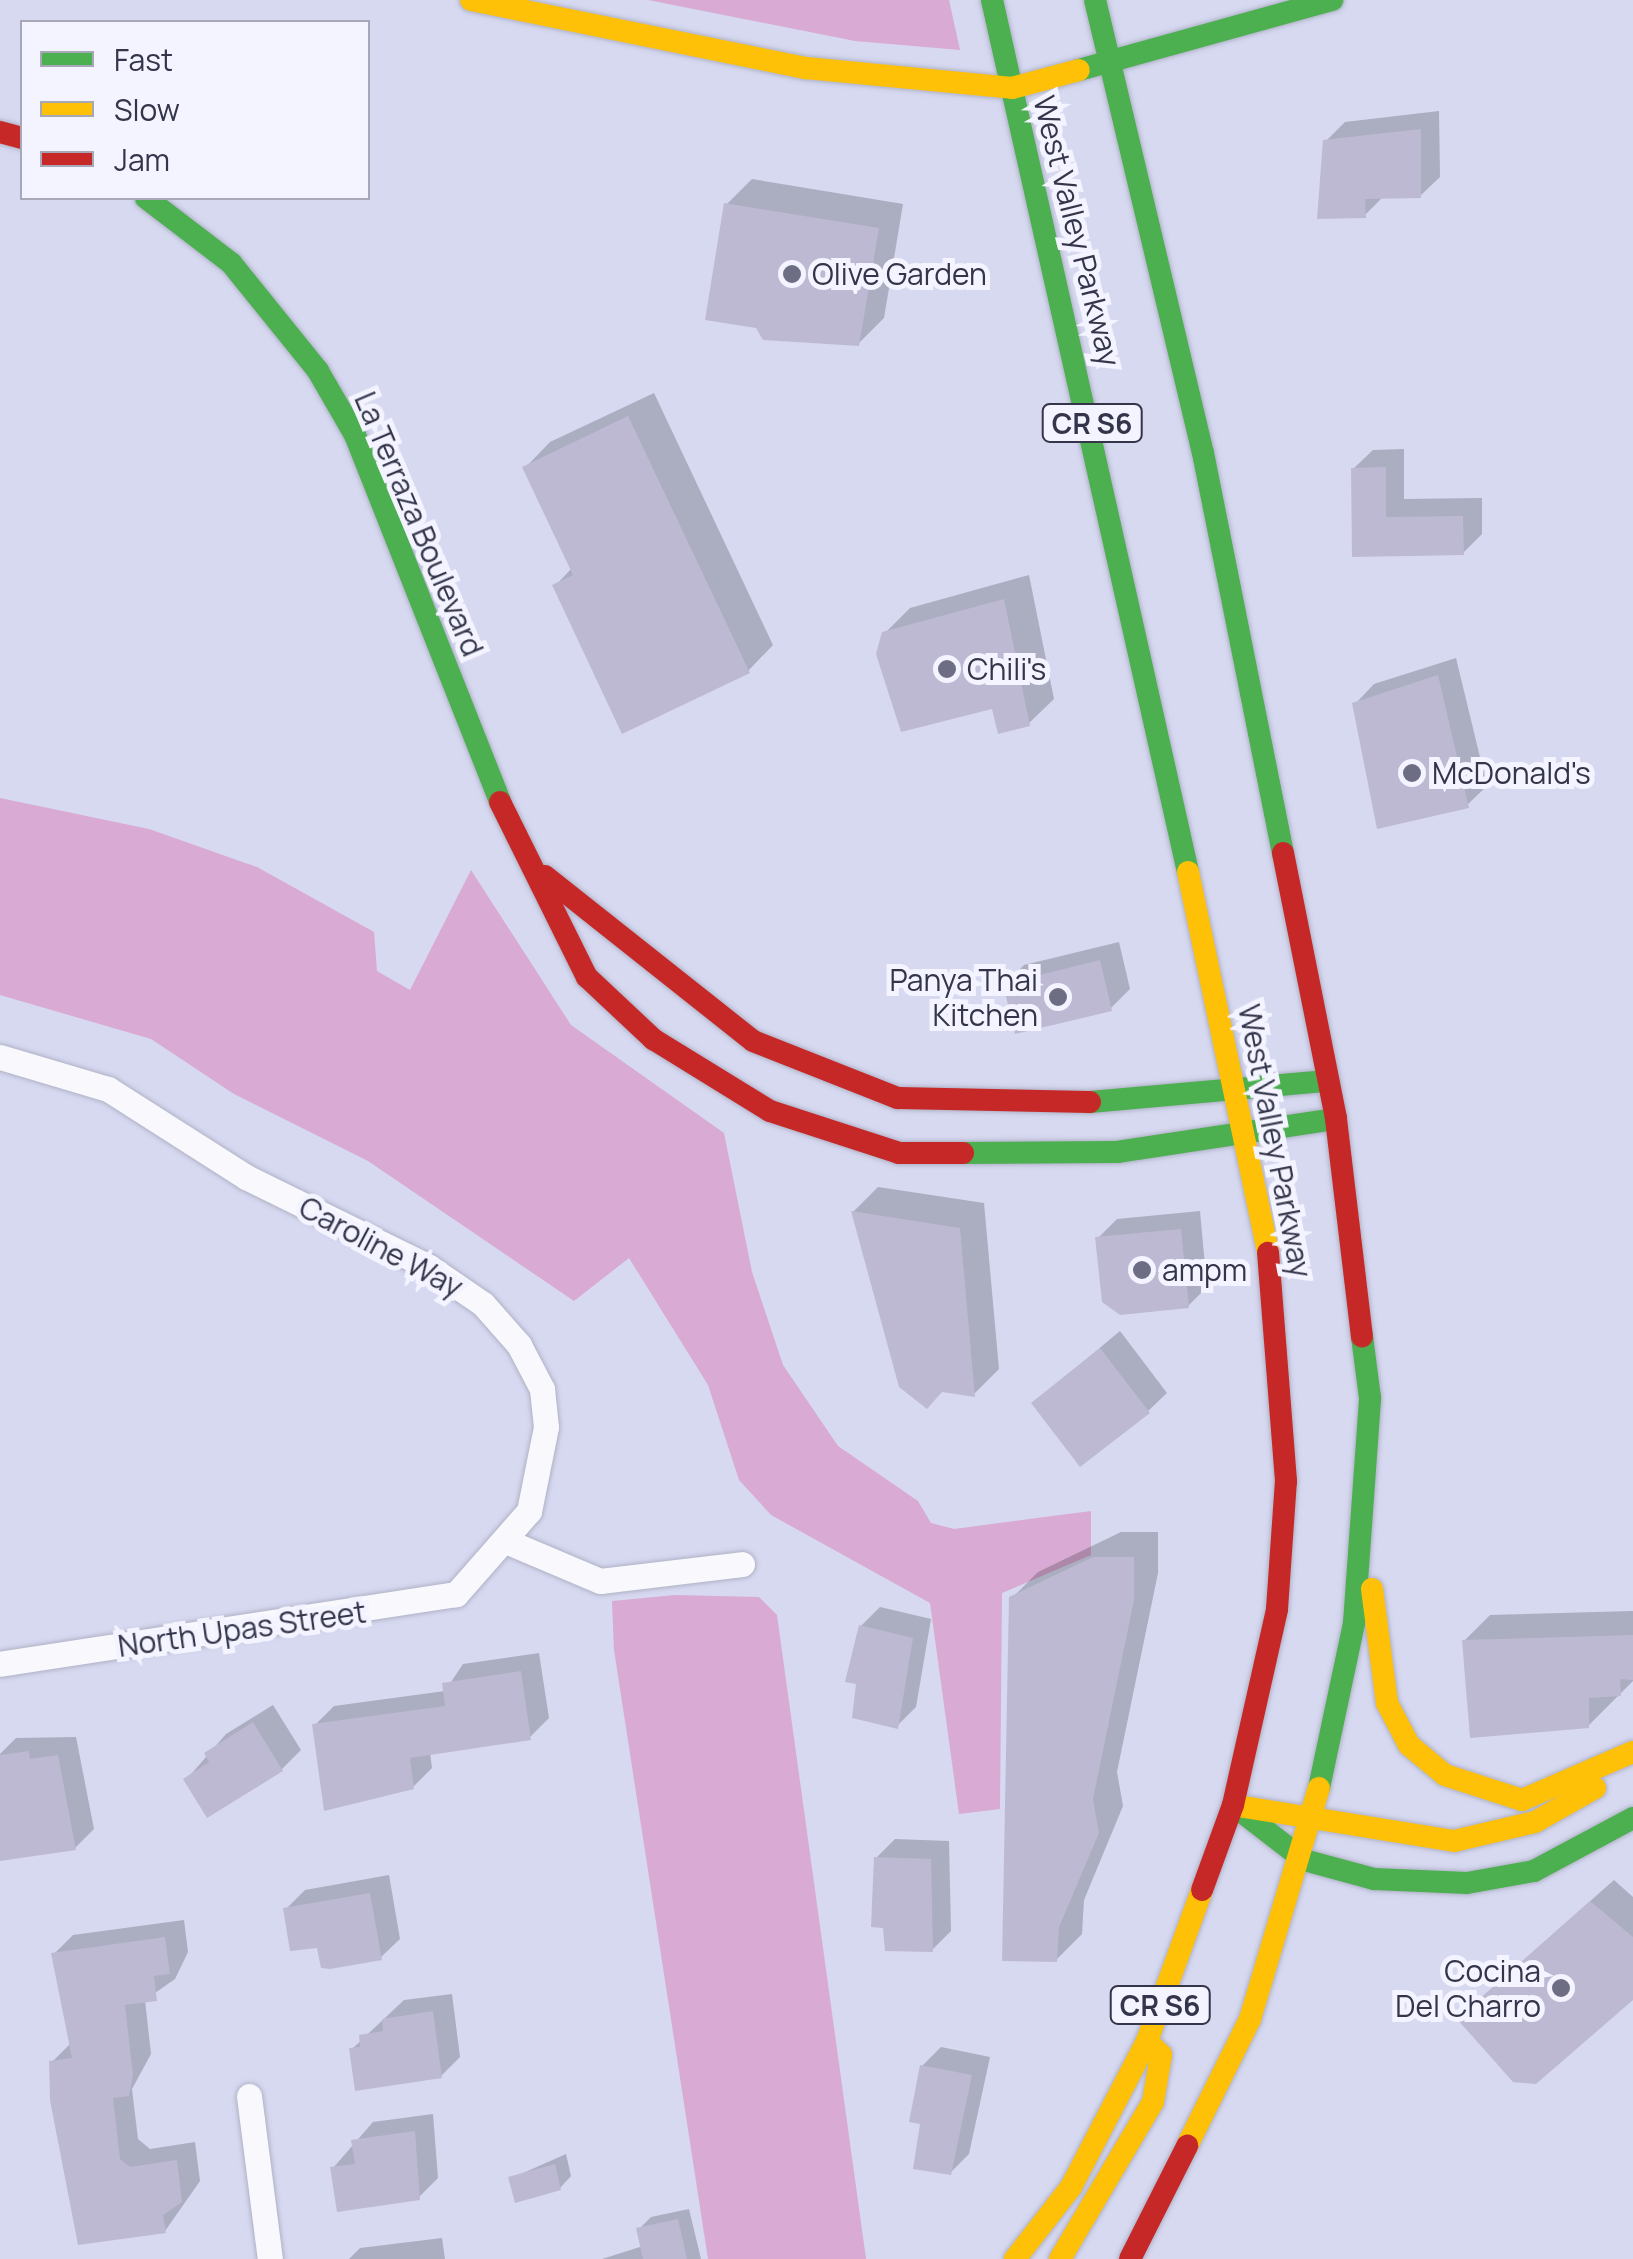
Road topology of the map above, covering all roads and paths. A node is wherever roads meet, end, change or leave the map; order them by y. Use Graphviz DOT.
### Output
graph roads {
  1 [pos="472,0"];
  2 [pos="992,0"];
  3 [pos="1095,0"];
  4 [pos="1332,0"];
  5 [pos="1109,58"];
  6 [pos="1012,88"];
  7 [pos="149,200"];
  8 [pos="538,871"];
  9 [pos="0,1057"];
  10 [pos="1327,1081"];
  11 [pos="1240,1095"];
  12 [pos="1336,1119"];
  13 [pos="1248,1137"];
  14 [pos="1363,1520"];
  15 [pos="508,1542"];
  16 [pos="742,1564"];
  17 [pos="477,1578"];
  18 [pos="0,1664"];
  19 [pos="1633,1752"];
  20 [pos="1233,1805"];
  21 [pos="1633,1818"];
  22 [pos="1314,1820"];
  23 [pos="1304,1860"];
  24 [pos="1147,2041"];
  25 [pos="249,2096"];
  26 [pos="270,2259"];
  27 [pos="1015,2259"];
  28 [pos="1060,2259"];
  29 [pos="1130,2259"];
  1 -- 6 [label="main road"];
  2 -- 6 [label="main road, West Valley Parkway / CR S6"];
  3 -- 5 [label="main road, West Valley Parkway / CR S6"];
  4 -- 5 [label="main road"];
  5 -- 6 [label="main road"];
  5 -- 10 [label="main road, West Valley Parkway / CR S6"];
  6 -- 11 [label="main road, West Valley Parkway / CR S6"];
  7 -- 8 [label="main road, La Terraza Boulevard"];
  8 -- 11 [label="main road, La Terraza Boulevard"];
  8 -- 13 [label="main road, La Terraza Boulevard"];
  9 -- 15 [label="street, Caroline Way"];
  10 -- 11 [label="main road, La Terraza Boulevard"];
  10 -- 12 [label="main road, West Valley Parkway / CR S6"];
  11 -- 13 [label="main road, West Valley Parkway / CR S6"];
  12 -- 13 [label="main road, La Terraza Boulevard"];
  12 -- 14 [label="main road, West Valley Parkway / CR S6"];
  13 -- 20 [label="main road, West Valley Parkway / CR S6"];
  14 -- 19 [label="main road"];
  14 -- 22 [label="main road, West Valley Parkway / CR S6"];
  15 -- 16 [label="street"];
  15 -- 17 [label="street, Caroline Way"];
  17 -- 18 [label="street, North Upas Street"];
  19 -- 22 [label="main road"];
  20 -- 22 [label="main road"];
  20 -- 23 [label="main road"];
  20 -- 24 [label="main road, West Valley Parkway / CR S6"];
  21 -- 23 [label="main road"];
  22 -- 23 [label="main road, West Valley Parkway / CR S6"];
  23 -- 29 [label="main road, West Valley Parkway / CR S6"];
  24 -- 27 [label="main road, West Valley Parkway / CR S6"];
  24 -- 28 [label="main road"];
  25 -- 26 [label="street"];
}
